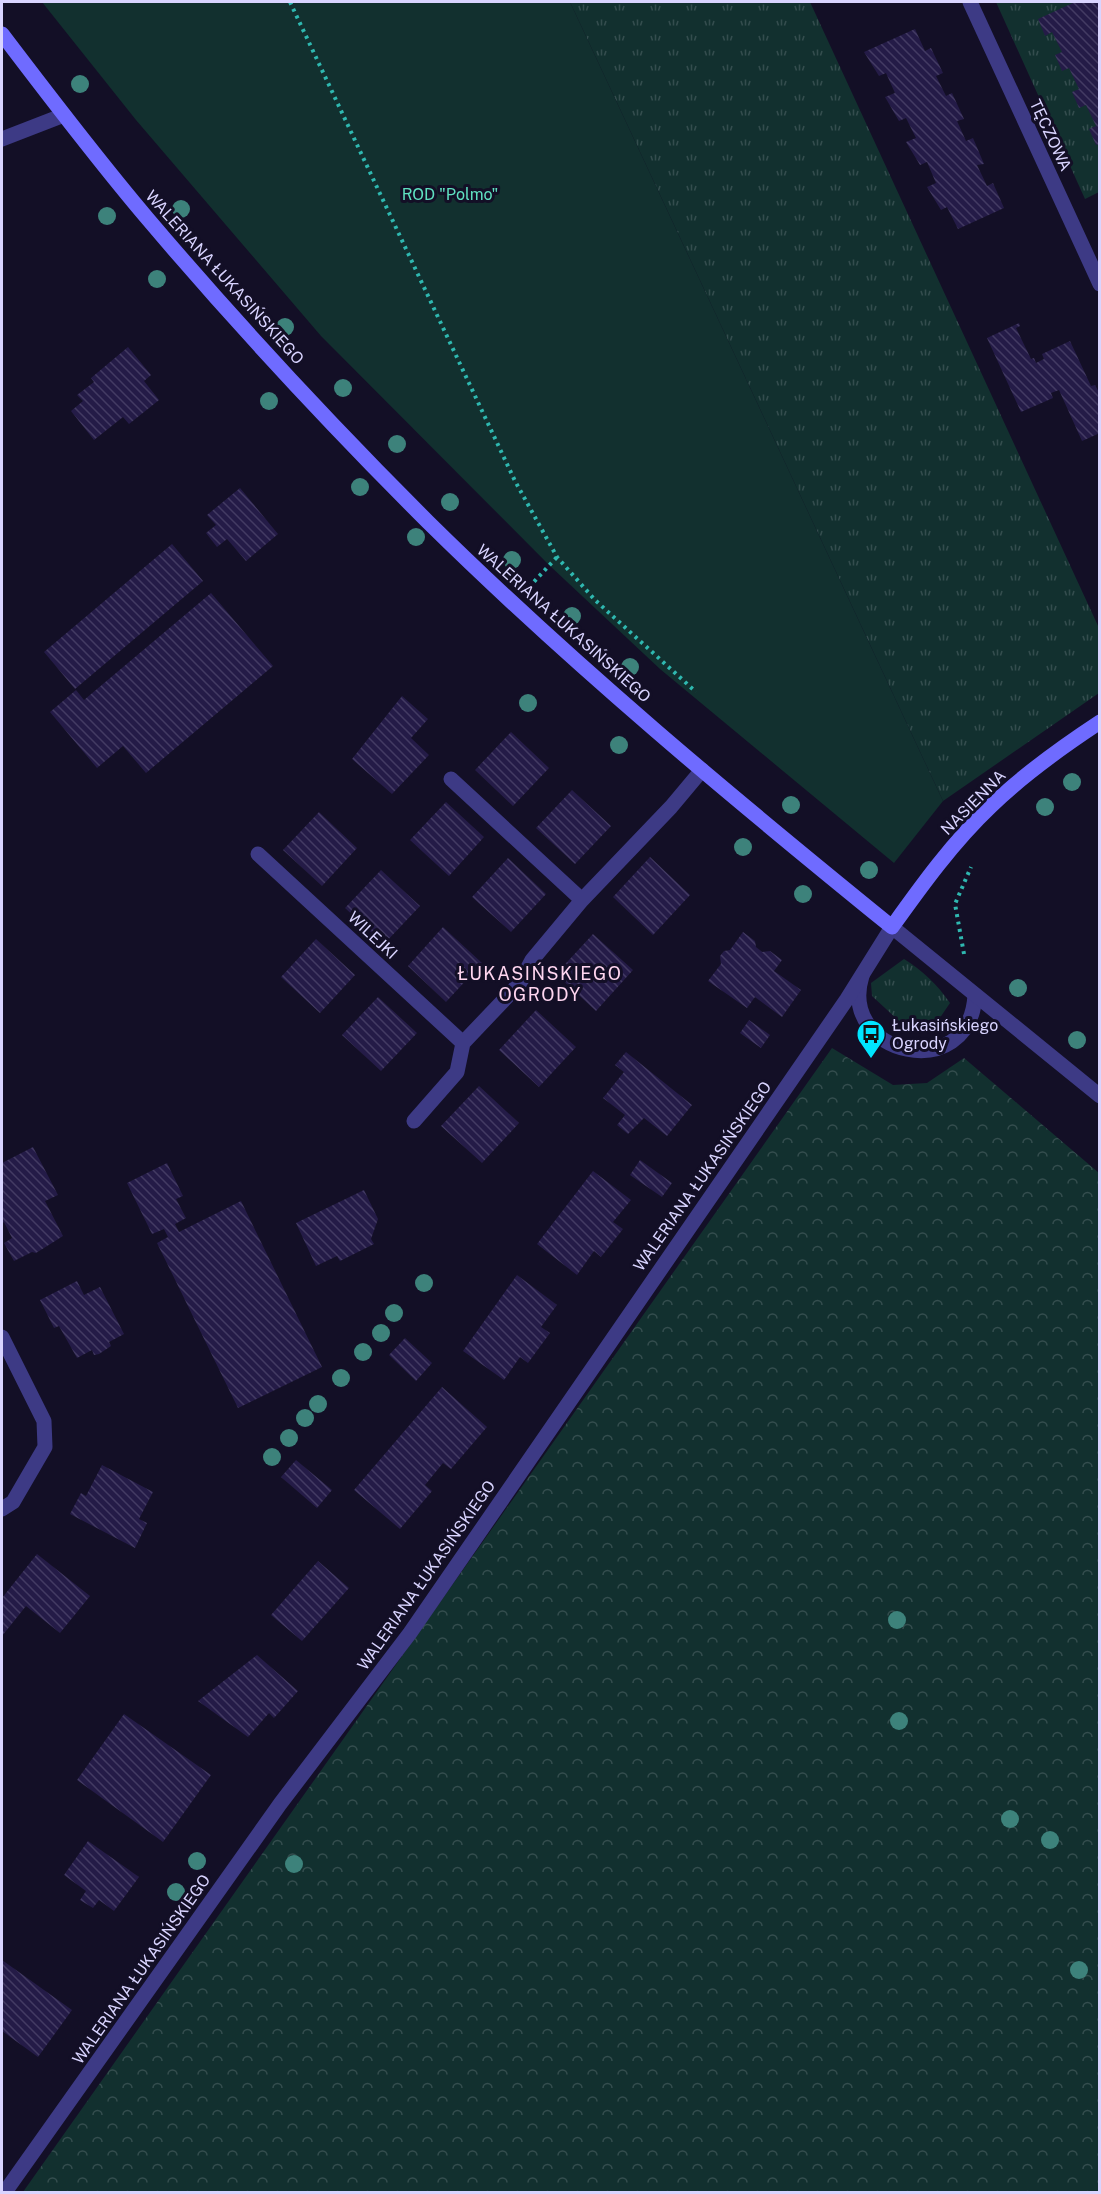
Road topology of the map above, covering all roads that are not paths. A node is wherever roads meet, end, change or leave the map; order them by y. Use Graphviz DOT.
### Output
graph roads {
  1 [pos="970,2"];
  2 [pos="2,34"];
  3 [pos="64,115"];
  4 [pos="2,139"];
  5 [pos="1100,284"];
  6 [pos="1100,722"];
  7 [pos="702,770"];
  8 [pos="452,779"];
  9 [pos="258,854"];
  10 [pos="582,900"];
  11 [pos="892,927"];
  12 [pos="864,970"];
  13 [pos="975,995"];
  14 [pos="463,1042"];
  15 [pos="1100,1096"];
  16 [pos="414,1121"];
  17 [pos="2,1337"];
  18 [pos="2,1509"];
  19 [pos="5,2193"];
  1 -- 5 [label="street, TĘCZOWA"];
  2 -- 3 [label="street, WALERIANA ŁUKASIŃSKIEGO"];
  3 -- 4 [label="street"];
  3 -- 7 [label="street, WALERIANA ŁUKASIŃSKIEGO"];
  6 -- 11 [label="street, NASIENNA"];
  7 -- 10 [label="street"];
  7 -- 11 [label="street, WALERIANA ŁUKASIŃSKIEGO"];
  8 -- 10 [label="street"];
  9 -- 14 [label="street, WILEJKI"];
  10 -- 14 [label="street"];
  11 -- 12 [label="street"];
  11 -- 13 [label="street, WALERIANA ŁUKASIŃSKIEGO"];
  12 -- 13 [label="street"];
  12 -- 19 [label="street, WALERIANA ŁUKASIŃSKIEGO"];
  13 -- 15 [label="street, WALERIANA ŁUKASIŃSKIEGO"];
  14 -- 16 [label="street"];
  17 -- 18 [label="street"];
}
